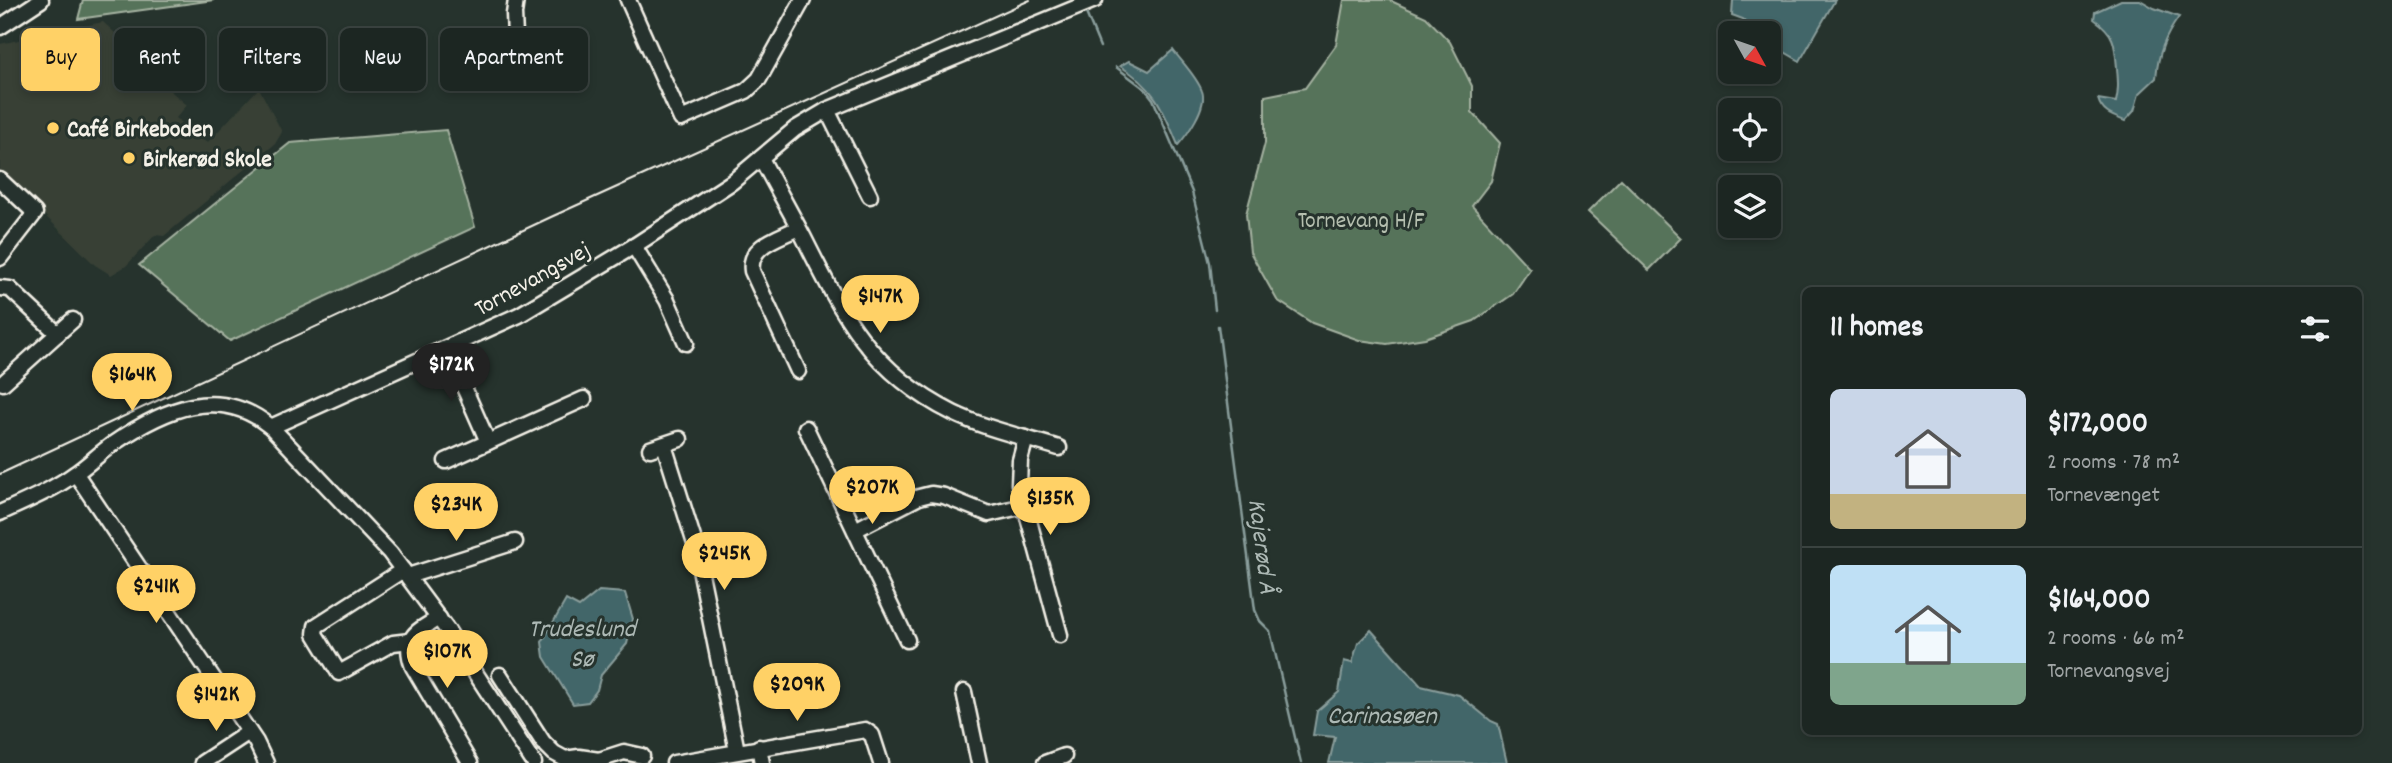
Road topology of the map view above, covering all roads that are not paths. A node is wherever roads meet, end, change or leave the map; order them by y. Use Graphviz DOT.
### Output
graph roads {
  1 [pos="41,0"];
  2 [pos="516,0"];
  3 [pos="628,0"];
  4 [pos="803,0"];
  5 [pos="1095,0"];
  6 [pos="0,27"];
  7 [pos="515,28"];
  8 [pos="827,110"];
  9 [pos="761,158"];
  10 [pos="0,180"];
  11 [pos="870,196"];
  12 [pos="798,228"];
  13 [pos="634,246"];
  14 [pos="0,258"];
  15 [pos="0,288"];
  16 [pos="73,320"];
  17 [pos="58,334"];
  18 [pos="686,344"];
  19 [pos="447,349"];
  20 [pos="798,371"];
  21 [pos="3,383"];
  22 [pos="584,400"];
  23 [pos="271,427"];
  24 [pos="806,428"];
  25 [pos="1026,438"];
  26 [pos="680,439"];
  27 [pos="488,442"];
  28 [pos="1059,449"];
  29 [pos="446,461"];
  30 [pos="76,474"];
  31 [pos="1024,506"];
  32 [pos="0,513"];
  33 [pos="855,530"];
  34 [pos="515,542"];
  35 [pos="406,573"];
  36 [pos="439,618"];
  37 [pos="1060,635"];
  38 [pos="907,640"];
  39 [pos="410,641"];
  40 [pos="500,675"];
  41 [pos="964,692"];
  42 [pos="248,732"];
  43 [pos="759,747"];
  44 [pos="737,751"];
  45 [pos="642,756"];
  46 [pos="1064,756"];
  47 [pos="599,762"];
  48 [pos="202,763"];
  49 [pos="266,763"];
  50 [pos="470,763"];
  51 [pos="534,763"];
  52 [pos="674,763"];
  53 [pos="762,763"];
  54 [pos="881,763"];
  55 [pos="979,763"];
  56 [pos="1045,763"];
  1 -- 6 [label="street"];
  2 -- 7 [label="street"];
  3 -- 4 [label="street"];
  5 -- 8 [label="street, Tornevangsvej"];
  8 -- 9 [label="street, Tornevangsvej"];
  8 -- 11 [label="street"];
  9 -- 12 [label="street"];
  9 -- 13 [label="street, Tornevangsvej"];
  10 -- 14 [label="street"];
  12 -- 20 [label="street"];
  12 -- 25 [label="street"];
  13 -- 18 [label="street"];
  13 -- 19 [label="street, Tornevangsvej"];
  15 -- 17 [label="street"];
  16 -- 17 [label="street"];
  17 -- 21 [label="street"];
  19 -- 23 [label="street, Tornevangsvej"];
  19 -- 27 [label="street"];
  22 -- 27 [label="street"];
  23 -- 30 [label="street"];
  23 -- 35 [label="street"];
  24 -- 33 [label="street"];
  25 -- 28 [label="street"];
  25 -- 31 [label="street"];
  26 -- 44 [label="street"];
  27 -- 29 [label="street"];
  30 -- 32 [label="street"];
  30 -- 42 [label="street"];
  31 -- 33 [label="street"];
  31 -- 37 [label="street"];
  33 -- 38 [label="street"];
  34 -- 35 [label="street"];
  35 -- 36 [label="street"];
  35 -- 39 [label="street"];
  36 -- 39 [label="street"];
  36 -- 51 [label="street"];
  39 -- 50 [label="street"];
  40 -- 47 [label="street"];
  41 -- 55 [label="street"];
  42 -- 48 [label="street"];
  42 -- 49 [label="street"];
  43 -- 44 [label="street"];
  43 -- 53 [label="street"];
  43 -- 54 [label="street"];
  44 -- 52 [label="street"];
  45 -- 47 [label="street"];
  46 -- 56 [label="street"];
}
